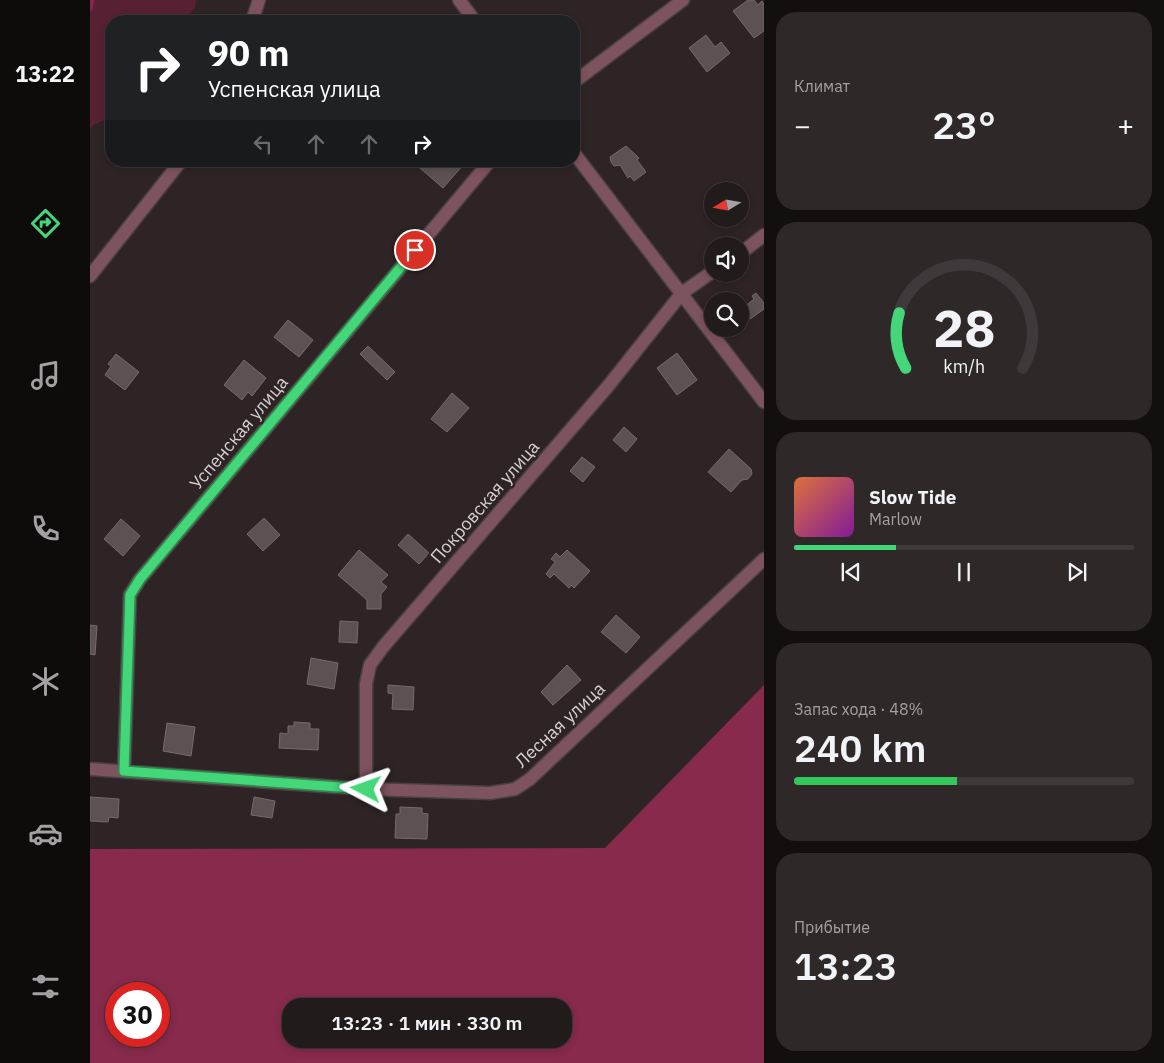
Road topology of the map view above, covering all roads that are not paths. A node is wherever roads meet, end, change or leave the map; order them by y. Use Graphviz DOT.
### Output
graph roads {
  1 [pos="259,0"];
  2 [pos="459,0"];
  3 [pos="682,0"];
  4 [pos="254,15"];
  5 [pos="470,15"];
  6 [pos="580,77"];
  7 [pos="580,161"];
  8 [pos="176,167"];
  9 [pos="485,167"];
  10 [pos="764,235"];
  11 [pos="749,247"];
  12 [pos="90,276"];
  13 [pos="704,278"];
  14 [pos="682,293"];
  15 [pos="764,402"];
  16 [pos="764,559"];
  17 [pos="90,769"];
  18 [pos="124,771"];
  19 [pos="366,789"];
  1 -- 4 [label="street"];
  2 -- 5 [label="street"];
  3 -- 6 [label="street"];
  7 -- 14 [label="street"];
  8 -- 12 [label="street"];
  9 -- 18 [label="street, Успенская улица"];
  10 -- 11 [label="street"];
  13 -- 14 [label="street, Покровская улица"];
  14 -- 15 [label="street"];
  14 -- 19 [label="street, Покровская улица"];
  16 -- 19 [label="street, Лесная улица"];
  17 -- 18 [label="street, Лесная улица"];
  18 -- 19 [label="street, Лесная улица"];
}
